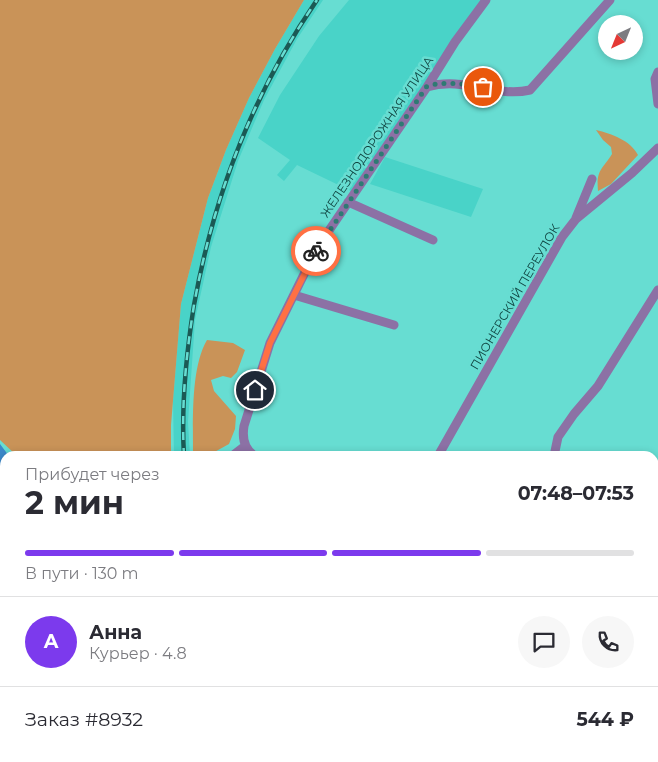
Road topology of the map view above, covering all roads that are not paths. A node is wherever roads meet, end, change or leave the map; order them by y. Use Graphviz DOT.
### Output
graph roads {
  1 [pos="486,0"];
  2 [pos="610,0"];
  3 [pos="658,72"];
  4 [pos="427,86"];
  5 [pos="658,107"];
  6 [pos="658,148"];
  7 [pos="592,179"];
  8 [pos="348,202"];
  9 [pos="576,219"];
  10 [pos="433,240"];
  11 [pos="658,290"];
  12 [pos="294,295"];
  13 [pos="394,325"];
  14 [pos="245,446"];
  15 [pos="238,451"];
  16 [pos="250,451"];
  17 [pos="441,451"];
  18 [pos="555,451"];
  1 -- 4 [label="street, ЖЕЛЕЗНОДОРОЖНАЯ УЛИЦА"];
  2 -- 4 [label="street"];
  3 -- 5 [label="street"];
  4 -- 8 [label="street, ЖЕЛЕЗНОДОРОЖНАЯ УЛИЦА"];
  6 -- 9 [label="street, ПИОНЕРСКИЙ ПЕРЕУЛОК"];
  7 -- 9 [label="street"];
  8 -- 10 [label="street"];
  8 -- 12 [label="street, ЖЕЛЕЗНОДОРОЖНАЯ УЛИЦА"];
  9 -- 17 [label="street, ПИОНЕРСКИЙ ПЕРЕУЛОК"];
  11 -- 18 [label="street"];
  12 -- 13 [label="street"];
  12 -- 14 [label="street, ЖЕЛЕЗНОДОРОЖНАЯ УЛИЦА"];
  14 -- 15 [label="street"];
  14 -- 16 [label="street"];
}
